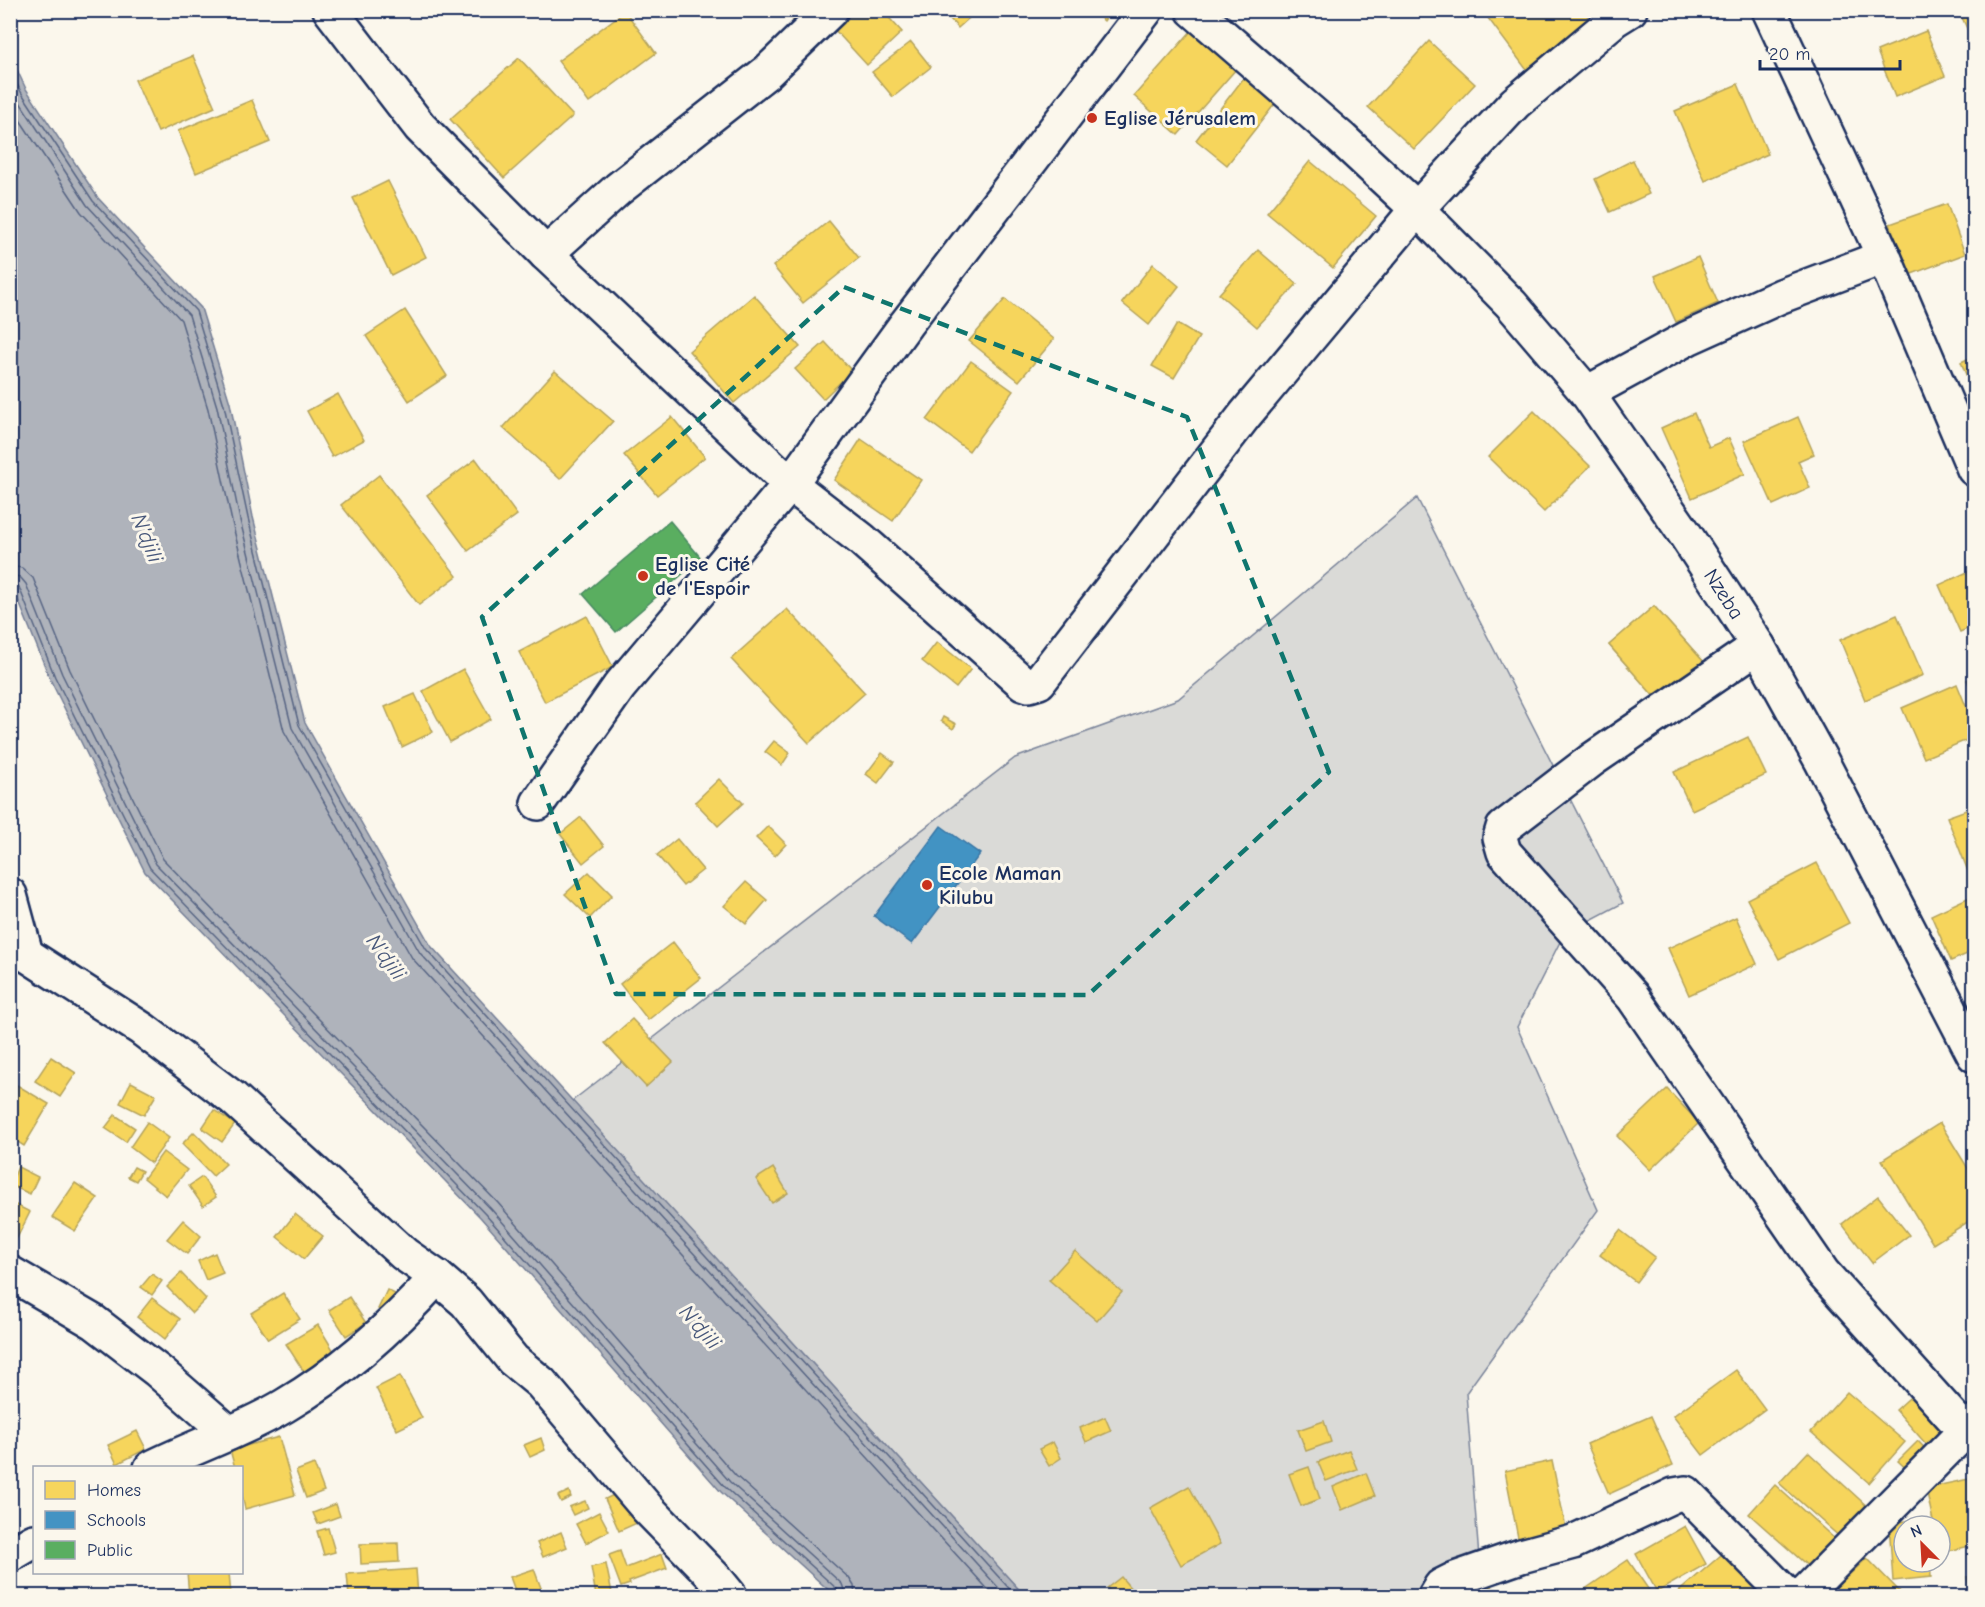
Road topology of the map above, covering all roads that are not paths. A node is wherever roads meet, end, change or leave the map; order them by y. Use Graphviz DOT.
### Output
graph roads {
  1 [pos="330,10"];
  2 [pos="831,10"];
  3 [pos="1146,10"];
  4 [pos="1193,10"];
  5 [pos="1629,10"];
  6 [pos="1769,10"];
  7 [pos="1417,209"];
  8 [pos="546,254"];
  9 [pos="1884,257"];
  10 [pos="1587,393"];
  11 [pos="1974,469"];
  12 [pos="790,484"];
  13 [pos="1758,646"];
  14 [pos="538,803"];
  15 [pos="10,895"];
  16 [pos="18,949"];
  17 [pos="1970,1034"];
  18 [pos="10,1273"];
  19 [pos="437,1277"];
  20 [pos="1970,1427"];
  21 [pos="229,1433"];
  22 [pos="153,1466"];
  23 [pos="33,1542"];
  24 [pos="10,1555"];
  25 [pos="730,1596"];
  26 [pos="1434,1596"];
  27 [pos="1788,1596"];
  28 [pos="1802,1596"];
  1 -- 8 [label="street"];
  2 -- 8 [label="street"];
  3 -- 12 [label="street"];
  4 -- 7 [label="street, Nzeba"];
  5 -- 7 [label="street"];
  6 -- 9 [label="street"];
  7 -- 10 [label="street, Nzeba"];
  7 -- 12 [label="street"];
  8 -- 12 [label="street"];
  9 -- 10 [label="street"];
  9 -- 11 [label="street"];
  10 -- 13 [label="street, Nzeba"];
  12 -- 14 [label="street"];
  13 -- 17 [label="street, Nzeba"];
  13 -- 20 [label="street"];
  15 -- 16 [label="street"];
  16 -- 19 [label="street"];
  18 -- 21 [label="street"];
  19 -- 21 [label="street"];
  19 -- 25 [label="street"];
  20 -- 28 [label="street"];
  21 -- 22 [label="street"];
  23 -- 24 [label="street"];
  26 -- 27 [label="street"];
}
